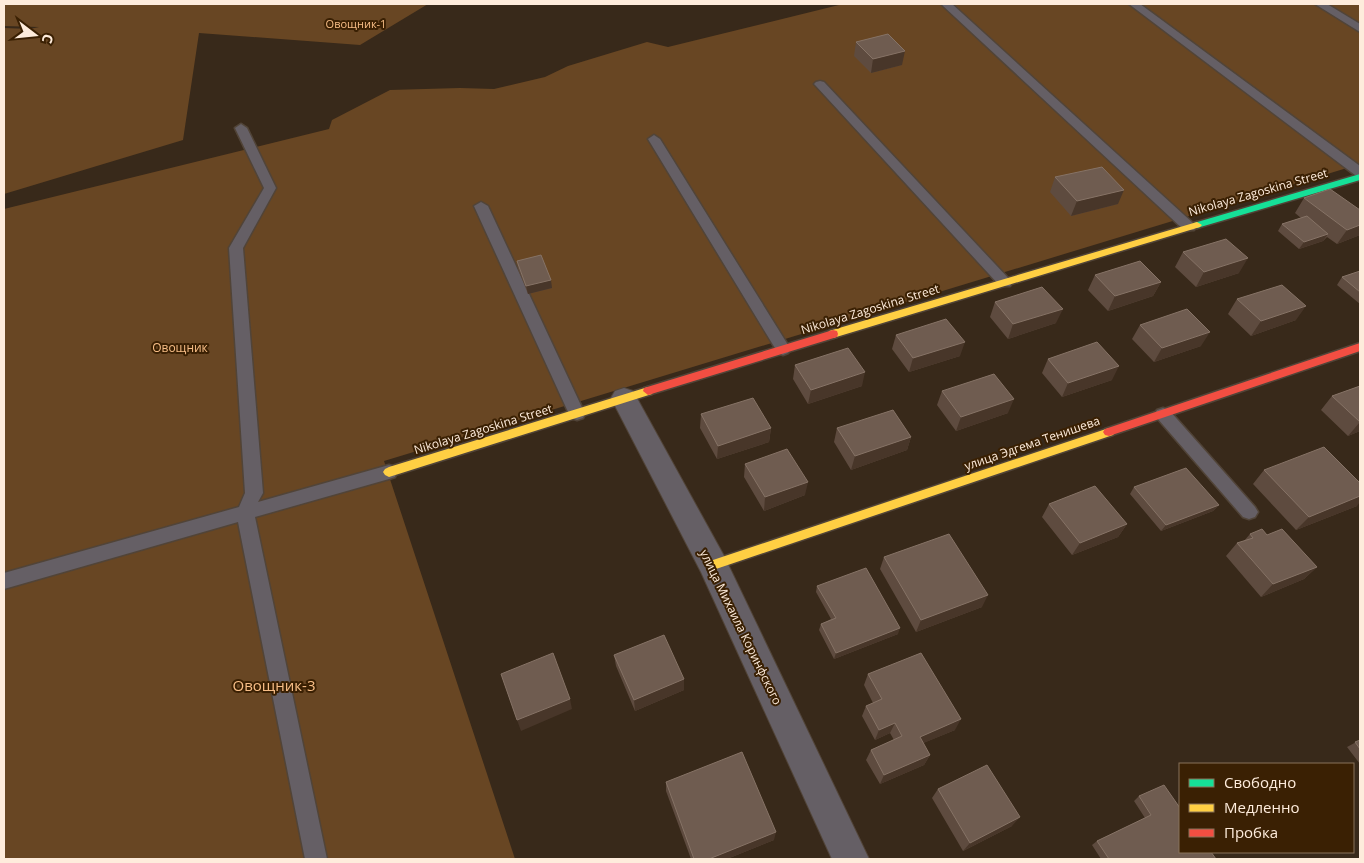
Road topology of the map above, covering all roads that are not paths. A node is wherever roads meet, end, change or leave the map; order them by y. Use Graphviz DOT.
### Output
graph roads {
  1 [pos="946,4"];
  2 [pos="1134,4"];
  3 [pos="1320,4"];
  4 [pos="1360,29"];
  5 [pos="820,84"];
  6 [pos="241,128"];
  7 [pos="654,139"];
  8 [pos="1360,172"];
  9 [pos="1360,177"];
  10 [pos="481,206"];
  11 [pos="1190,227"];
  12 [pos="1005,283"];
  13 [pos="1360,347"];
  14 [pos="783,349"];
  15 [pos="624,398"];
  16 [pos="577,414"];
  17 [pos="1162,414"];
  18 [pos="389,472"];
  19 [pos="245,512"];
  20 [pos="1249,512"];
  21 [pos="713,565"];
  22 [pos="4,581"];
  23 [pos="316,859"];
  24 [pos="851,859"];
  1 -- 11 [label="lane"];
  2 -- 8 [label="lane"];
  3 -- 4 [label="lane"];
  5 -- 12 [label="lane"];
  6 -- 19 [label="lane"];
  7 -- 14 [label="lane"];
  9 -- 11 [label="street, Nikolaya Zagoskina Street"];
  10 -- 16 [label="lane"];
  11 -- 12 [label="street, Nikolaya Zagoskina Street"];
  12 -- 14 [label="street, Nikolaya Zagoskina Street"];
  13 -- 17 [label="street, улица Эдгема Тенишева"];
  14 -- 15 [label="street, Nikolaya Zagoskina Street"];
  15 -- 16 [label="street, Nikolaya Zagoskina Street"];
  15 -- 21 [label="street, улица Михаила Коринфского"];
  16 -- 18 [label="street, Nikolaya Zagoskina Street"];
  17 -- 20 [label="lane"];
  17 -- 21 [label="street, улица Эдгема Тенишева"];
  18 -- 19 [label="lane"];
  19 -- 22 [label="lane"];
  19 -- 23 [label="lane"];
  21 -- 24 [label="street, улица Михаила Коринфского"];
}
